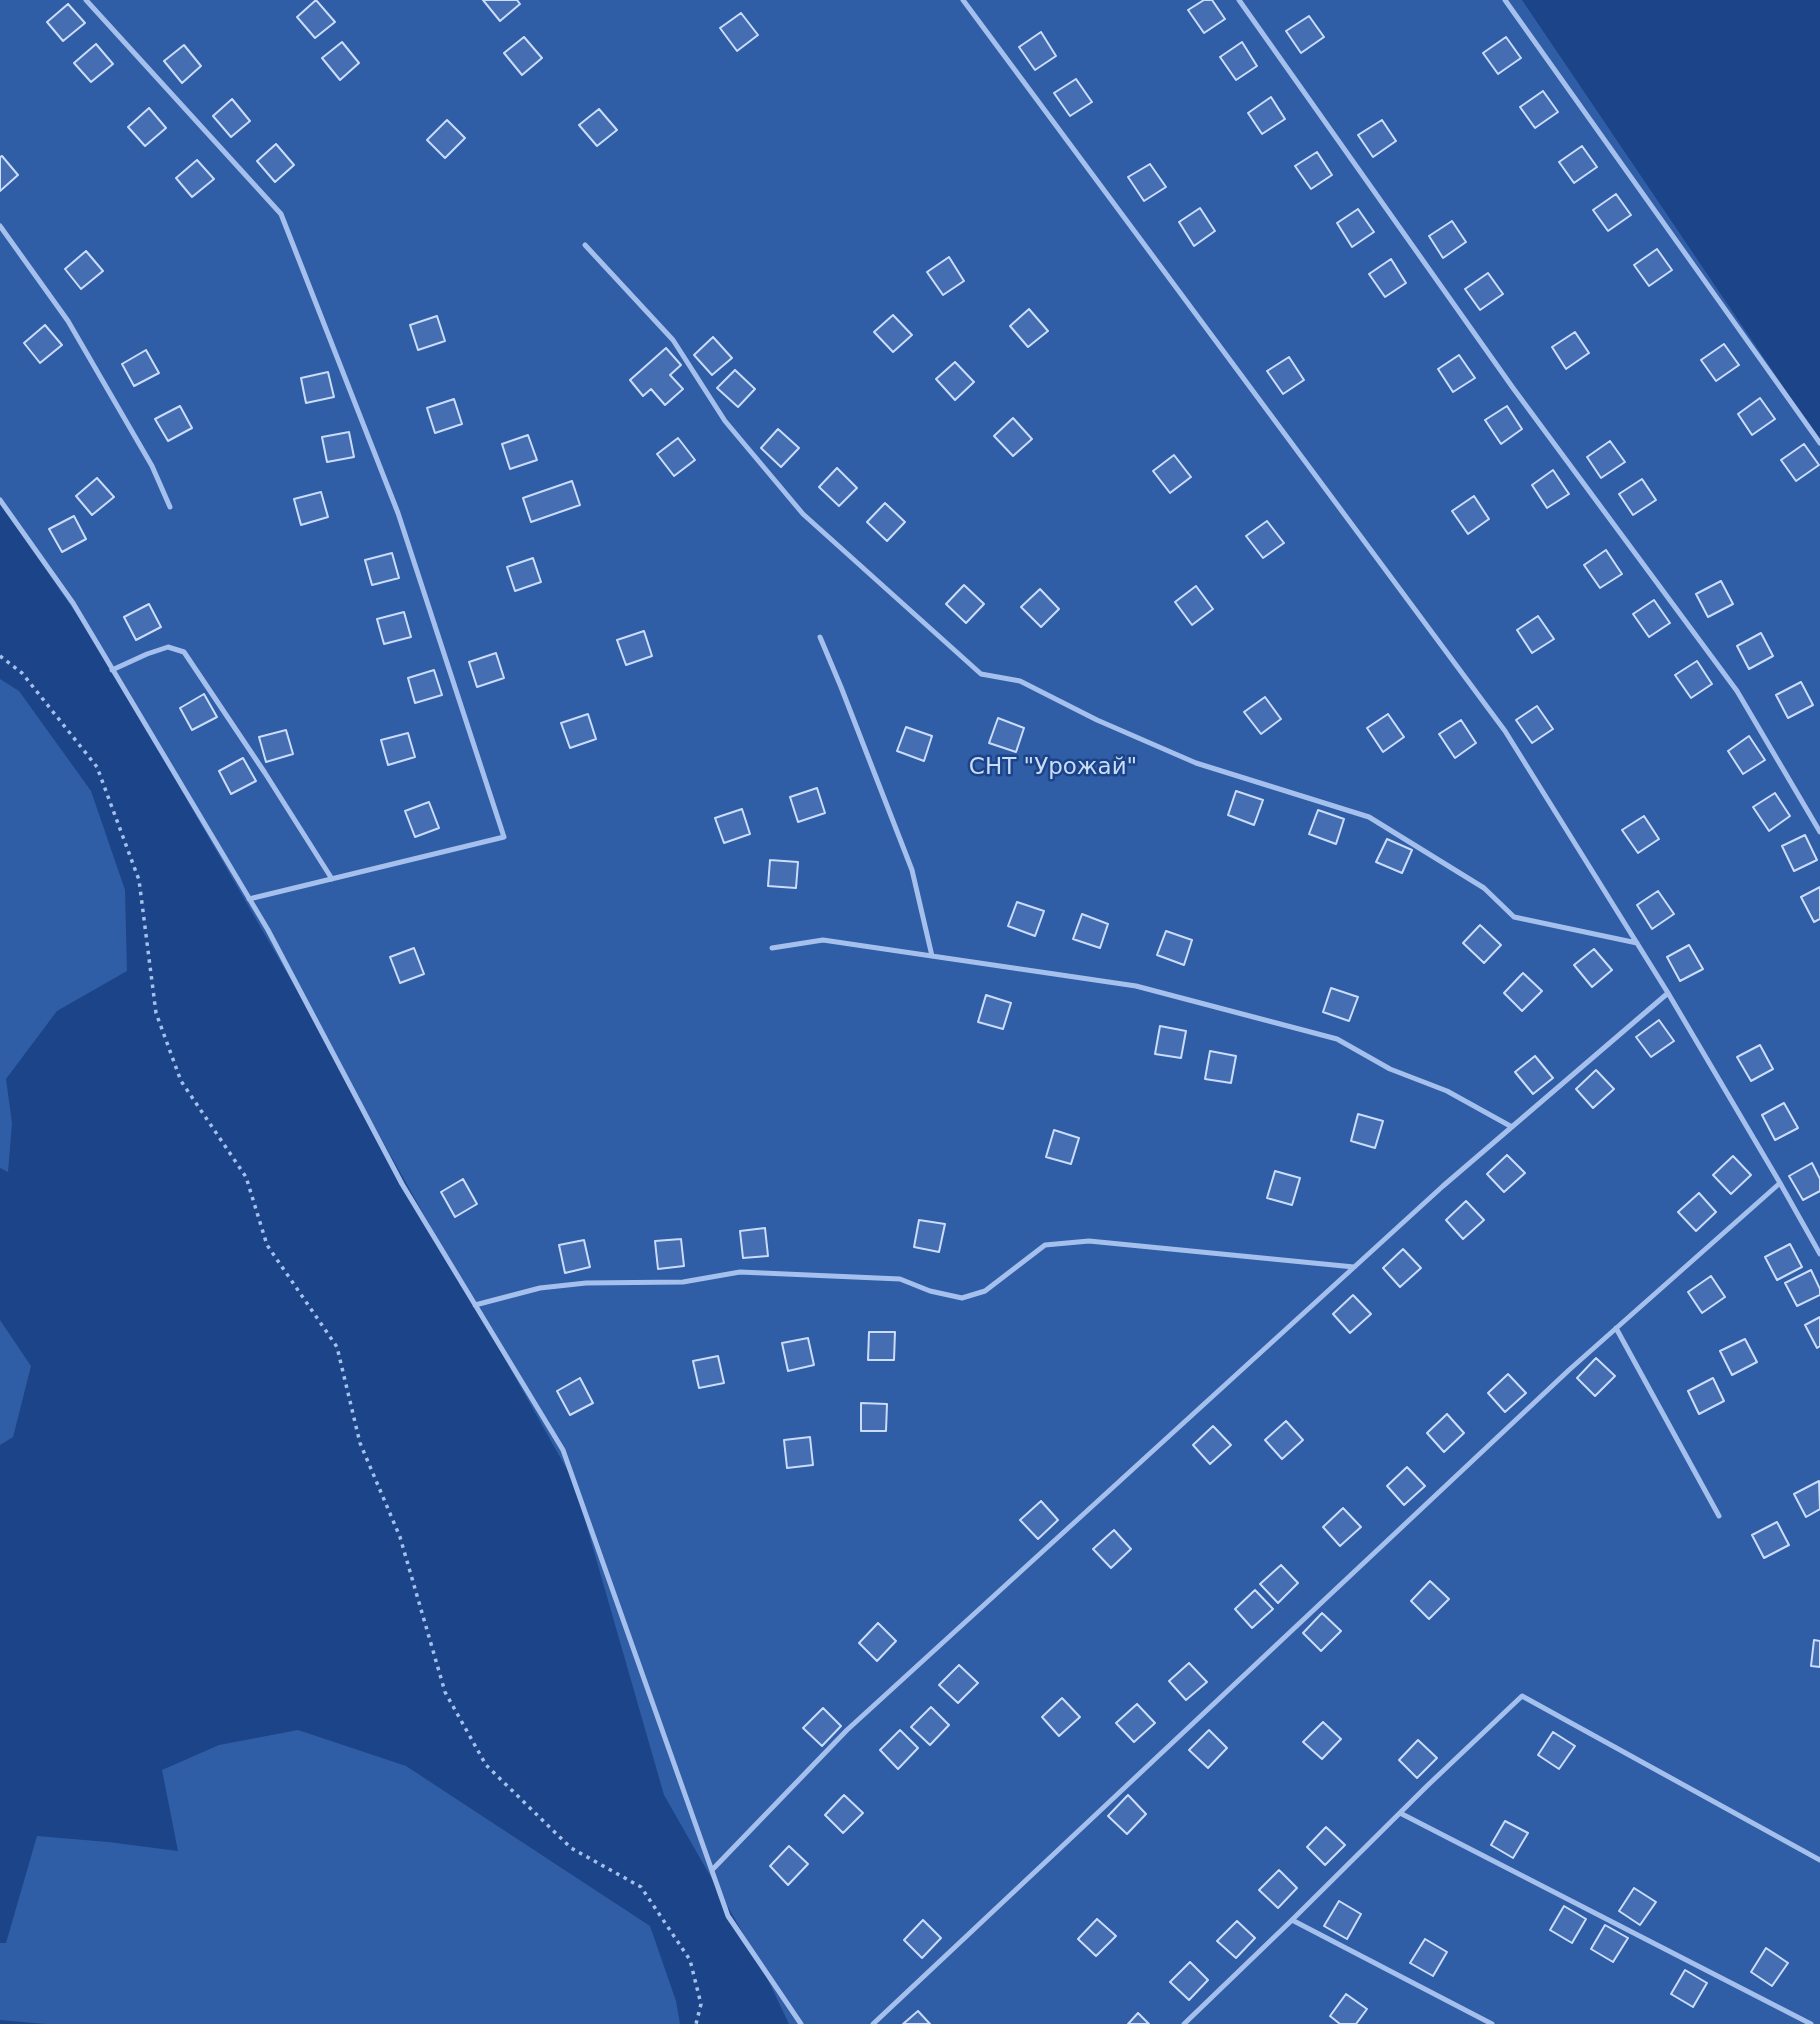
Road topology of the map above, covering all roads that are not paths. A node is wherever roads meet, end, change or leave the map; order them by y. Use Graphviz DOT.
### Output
graph roads {
  1 [pos="86,0"];
  2 [pos="963,0"];
  3 [pos="1239,0"];
  4 [pos="1505,0"];
  5 [pos="0,226"];
  6 [pos="585,245"];
  7 [pos="1820,443"];
  8 [pos="0,500"];
  9 [pos="170,508"];
  10 [pos="820,637"];
  11 [pos="112,670"];
  12 [pos="1820,832"];
  13 [pos="332,879"];
  14 [pos="249,899"];
  15 [pos="1637,943"];
  16 [pos="772,948"];
  17 [pos="932,956"];
  18 [pos="1668,993"];
  19 [pos="1512,1127"];
  20 [pos="1780,1182"];
  21 [pos="1820,1255"];
  22 [pos="1354,1267"];
  23 [pos="475,1305"];
  24 [pos="1616,1328"];
  25 [pos="1719,1516"];
  26 [pos="1400,1813"];
  27 [pos="1820,1860"];
  28 [pos="712,1870"];
  29 [pos="1292,1920"];
  30 [pos="801,2024"];
  31 [pos="873,2024"];
  32 [pos="1184,2024"];
  33 [pos="1492,2024"];
  34 [pos="1811,2024"];
  1 -- 13 [label="lane"];
  2 -- 15 [label="lane"];
  3 -- 12 [label="lane"];
  4 -- 7 [label="lane"];
  5 -- 9 [label="lane"];
  6 -- 15 [label="lane"];
  8 -- 11 [label="lane"];
  10 -- 17 [label="lane"];
  11 -- 13 [label="lane"];
  11 -- 14 [label="lane"];
  13 -- 14 [label="lane"];
  14 -- 23 [label="lane"];
  15 -- 18 [label="lane"];
  16 -- 17 [label="lane"];
  17 -- 19 [label="lane"];
  18 -- 19 [label="lane"];
  18 -- 20 [label="lane"];
  19 -- 22 [label="lane"];
  20 -- 21 [label="lane"];
  20 -- 24 [label="lane"];
  22 -- 23 [label="lane"];
  22 -- 28 [label="lane"];
  23 -- 28 [label="lane"];
  24 -- 25 [label="lane"];
  24 -- 31 [label="lane"];
  26 -- 27 [label="lane"];
  26 -- 29 [label="lane"];
  26 -- 34 [label="lane"];
  28 -- 30 [label="lane"];
  29 -- 32 [label="lane"];
  29 -- 33 [label="lane"];
}
